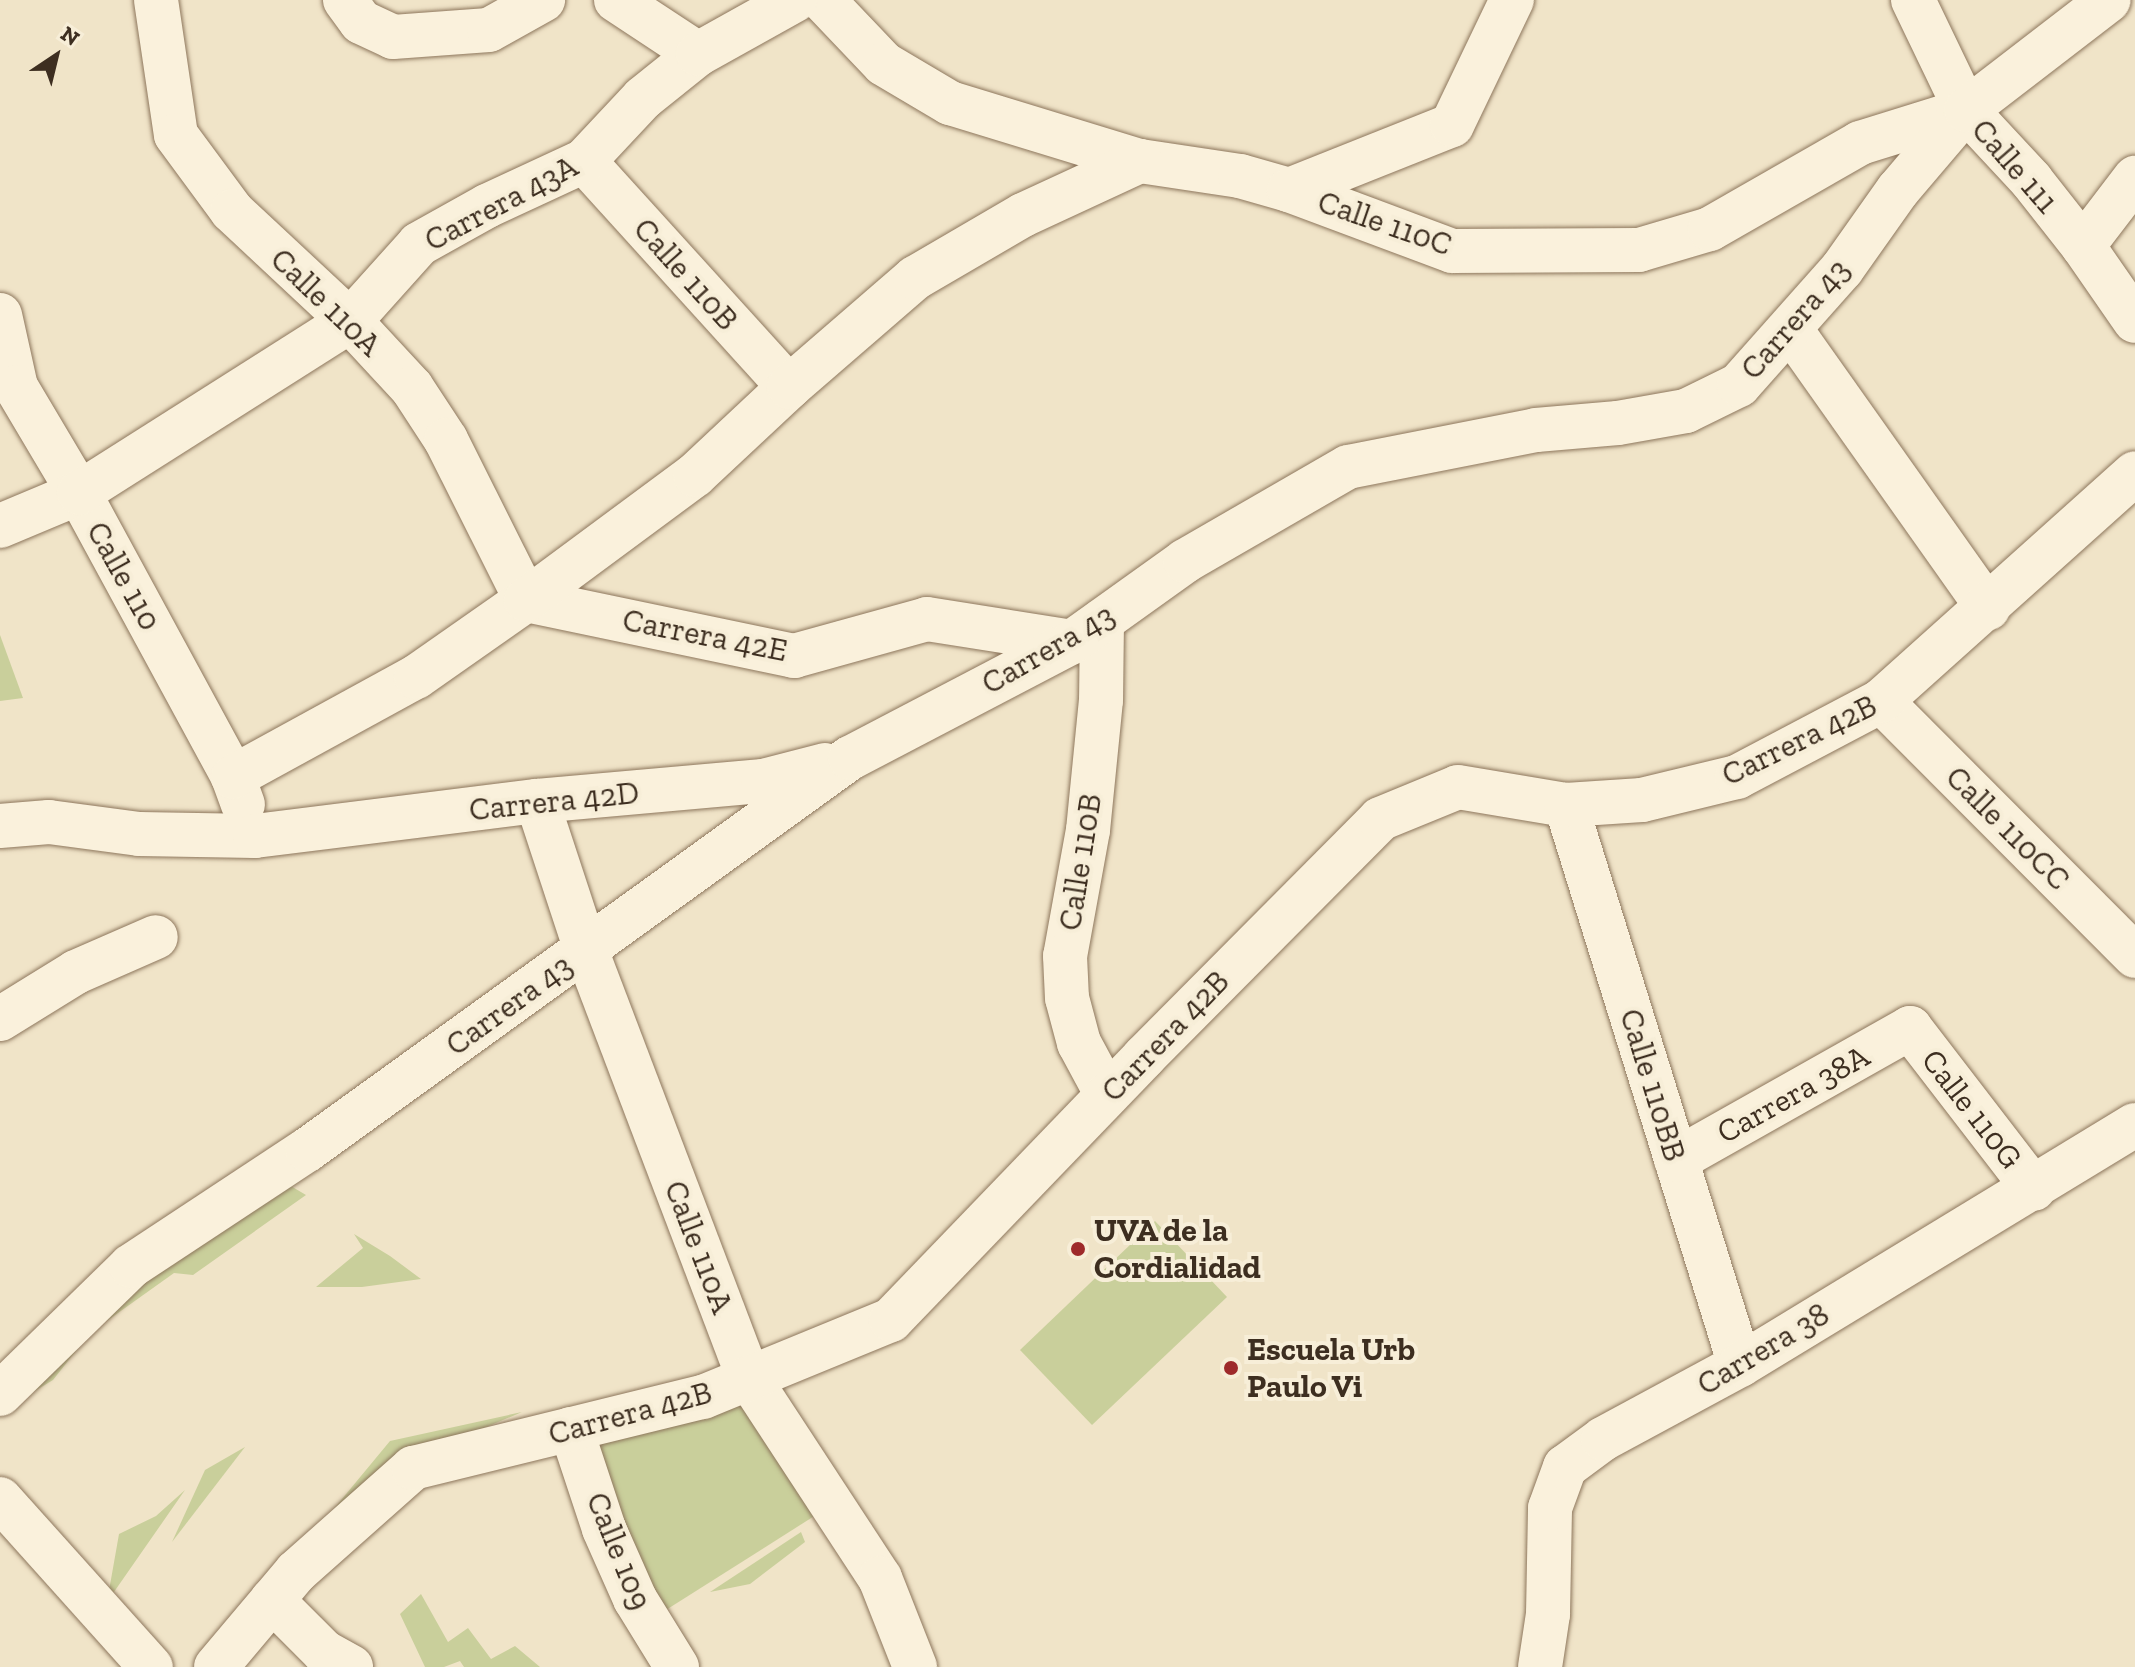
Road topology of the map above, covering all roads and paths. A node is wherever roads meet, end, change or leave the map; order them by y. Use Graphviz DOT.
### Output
graph roads {
  1 [pos="156,0"];
  2 [pos="345,0"];
  3 [pos="543,0"];
  4 [pos="616,0"];
  5 [pos="795,0"];
  6 [pos="823,0"];
  7 [pos="1512,0"];
  8 [pos="1913,0"];
  9 [pos="2109,0"];
  10 [pos="698,54"];
  11 [pos="1966,110"];
  12 [pos="584,161"];
  13 [pos="1140,161"];
  14 [pos="2135,178"];
  15 [pos="1289,190"];
  16 [pos="2083,246"];
  17 [pos="0,315"];
  18 [pos="350,321"];
  19 [pos="2135,321"];
  20 [pos="1791,330"];
  21 [pos="789,387"];
  22 [pos="2135,473"];
  23 [pos="79,493"];
  24 [pos="0,526"];
  25 [pos="526,600"];
  26 [pos="1988,608"];
  27 [pos="1087,631"];
  28 [pos="1881,701"];
  29 [pos="850,758"];
  30 [pos="233,777"];
  31 [pos="537,801"];
  32 [pos="1566,805"];
  33 [pos="0,826"];
  34 [pos="255,836"];
  35 [pos="156,937"];
  36 [pos="586,950"];
  37 [pos="2135,956"];
  38 [pos="0,1019"];
  39 [pos="1910,1028"];
  40 [pos="1107,1095"];
  41 [pos="2135,1125"];
  42 [pos="1676,1160"];
  43 [pos="2034,1189"];
  44 [pos="1740,1365"];
  45 [pos="749,1378"];
  46 [pos="0,1394"];
  47 [pos="571,1429"];
  48 [pos="0,1499"];
  49 [pos="272,1600"];
  50 [pos="151,1667"];
  51 [pos="216,1667"];
  52 [pos="351,1667"];
  53 [pos="677,1667"];
  54 [pos="915,1667"];
  55 [pos="1540,1667"];
  1 -- 18 [label="street, Calle 110A"];
  2 -- 3 [label="street"];
  4 -- 10 [label="street"];
  5 -- 10 [label="street, Carrera 43A"];
  6 -- 13 [label="street, Calle 110C"];
  7 -- 15 [label="street"];
  8 -- 11 [label="street, Calle 111"];
  9 -- 11 [label="street, Carrera 43"];
  10 -- 12 [label="street, Carrera 43A"];
  11 -- 15 [label="street, Calle 110C"];
  11 -- 16 [label="street, Calle 111"];
  11 -- 20 [label="street, Carrera 43"];
  12 -- 18 [label="street, Carrera 43A"];
  12 -- 21 [label="street, Calle 110B"];
  13 -- 15 [label="street, Calle 110C"];
  13 -- 21 [label="street"];
  14 -- 16 [label="street"];
  16 -- 19 [label="street, Calle 111"];
  17 -- 23 [label="street, Calle 110"];
  18 -- 23 [label="street, Carrera 43A"];
  18 -- 25 [label="street, Calle 110A"];
  20 -- 26 [label="street"];
  20 -- 27 [label="street, Carrera 43"];
  21 -- 25 [label="street"];
  22 -- 26 [label="street, Carrera 42B"];
  23 -- 24 [label="street, Carrera 43A"];
  23 -- 30 [label="street, Calle 110"];
  25 -- 27 [label="street, Carrera 42E"];
  25 -- 30 [label="street"];
  26 -- 28 [label="street, Carrera 42B"];
  27 -- 29 [label="street, Carrera 43"];
  27 -- 40 [label="street, Calle 110B"];
  28 -- 32 [label="street, Carrera 42B"];
  28 -- 37 [label="street, Calle 110CC"];
  29 -- 31 [label="street, Carrera 42D"];
  29 -- 36 [label="street, Carrera 43"];
  30 -- 34 [label="street, Calle 110"];
  31 -- 34 [label="street, Carrera 42D"];
  31 -- 36 [label="street, Calle 110A"];
  32 -- 40 [label="street, Carrera 42B"];
  32 -- 42 [label="street, Calle 110BB"];
  33 -- 34 [label="street, Carrera 42D"];
  35 -- 38 [label="street"];
  36 -- 45 [label="street, Calle 110A"];
  36 -- 46 [label="street, Carrera 43"];
  39 -- 42 [label="street, Carrera 38A"];
  39 -- 43 [label="street, Calle 110G"];
  40 -- 45 [label="street, Carrera 42B"];
  41 -- 43 [label="street, Carrera 38"];
  42 -- 44 [label="street, Calle 110BB"];
  43 -- 44 [label="street, Carrera 38"];
  44 -- 55 [label="street, Carrera 38"];
  45 -- 47 [label="street, Carrera 42B"];
  45 -- 54 [label="street, Calle 110A"];
  47 -- 49 [label="street, Carrera 42B"];
  47 -- 53 [label="street, Calle 109"];
  48 -- 50 [label="street"];
  49 -- 51 [label="street, Carrera 42B"];
  49 -- 52 [label="street"];
}
